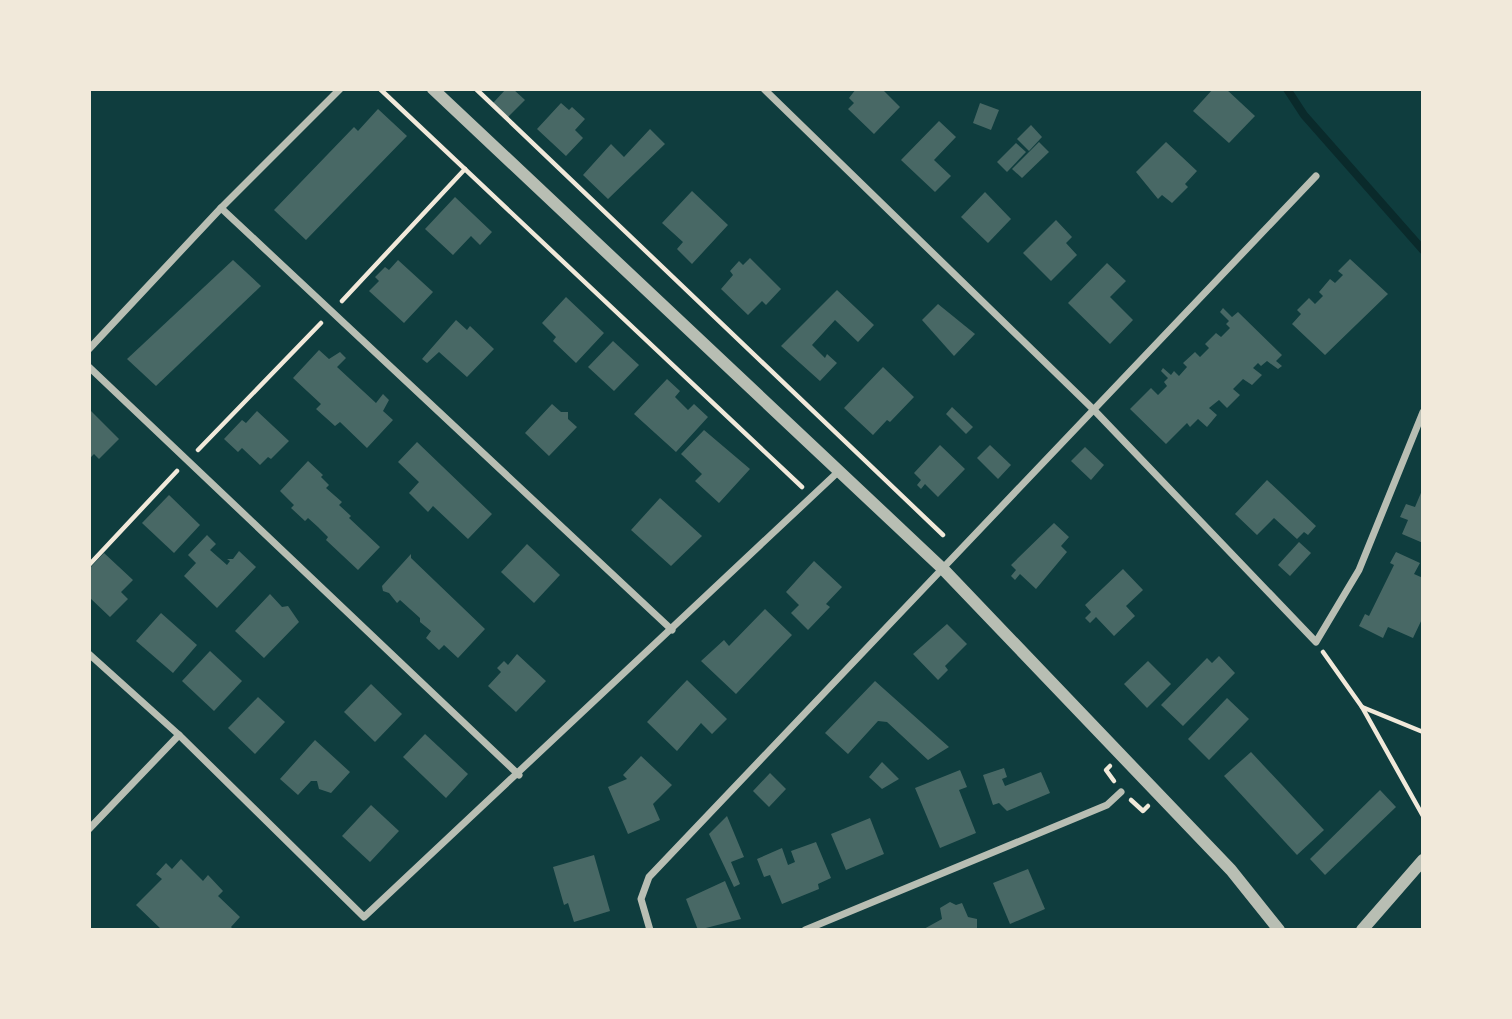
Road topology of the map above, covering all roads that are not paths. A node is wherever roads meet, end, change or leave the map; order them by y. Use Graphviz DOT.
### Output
graph roads {
  1 [pos="340,89"];
  2 [pos="433,89"];
  3 [pos="764,89"];
  4 [pos="1316,176"];
  5 [pos="221,208"];
  6 [pos="89,349"];
  7 [pos="89,367"];
  8 [pos="1094,410"];
  9 [pos="1423,412"];
  10 [pos="839,471"];
  11 [pos="944,570"];
  12 [pos="672,630"];
  13 [pos="89,654"];
  14 [pos="179,735"];
  15 [pos="519,775"];
  16 [pos="1121,792"];
  17 [pos="89,829"];
  18 [pos="1423,860"];
  19 [pos="650,930"];
  20 [pos="805,930"];
  21 [pos="1279,930"];
  22 [pos="1362,930"];
  1 -- 5 [label="street"];
  2 -- 10 [label="street"];
  3 -- 8 [label="street"];
  4 -- 8 [label="street"];
  5 -- 6 [label="street"];
  5 -- 12 [label="street"];
  7 -- 15 [label="street"];
  8 -- 9 [label="street"];
  8 -- 11 [label="street"];
  10 -- 11 [label="street"];
  10 -- 12 [label="street"];
  11 -- 19 [label="street"];
  11 -- 21 [label="street"];
  12 -- 15 [label="street"];
  13 -- 14 [label="street"];
  14 -- 15 [label="street"];
  14 -- 17 [label="street"];
  16 -- 20 [label="street"];
  18 -- 22 [label="street"];
}
